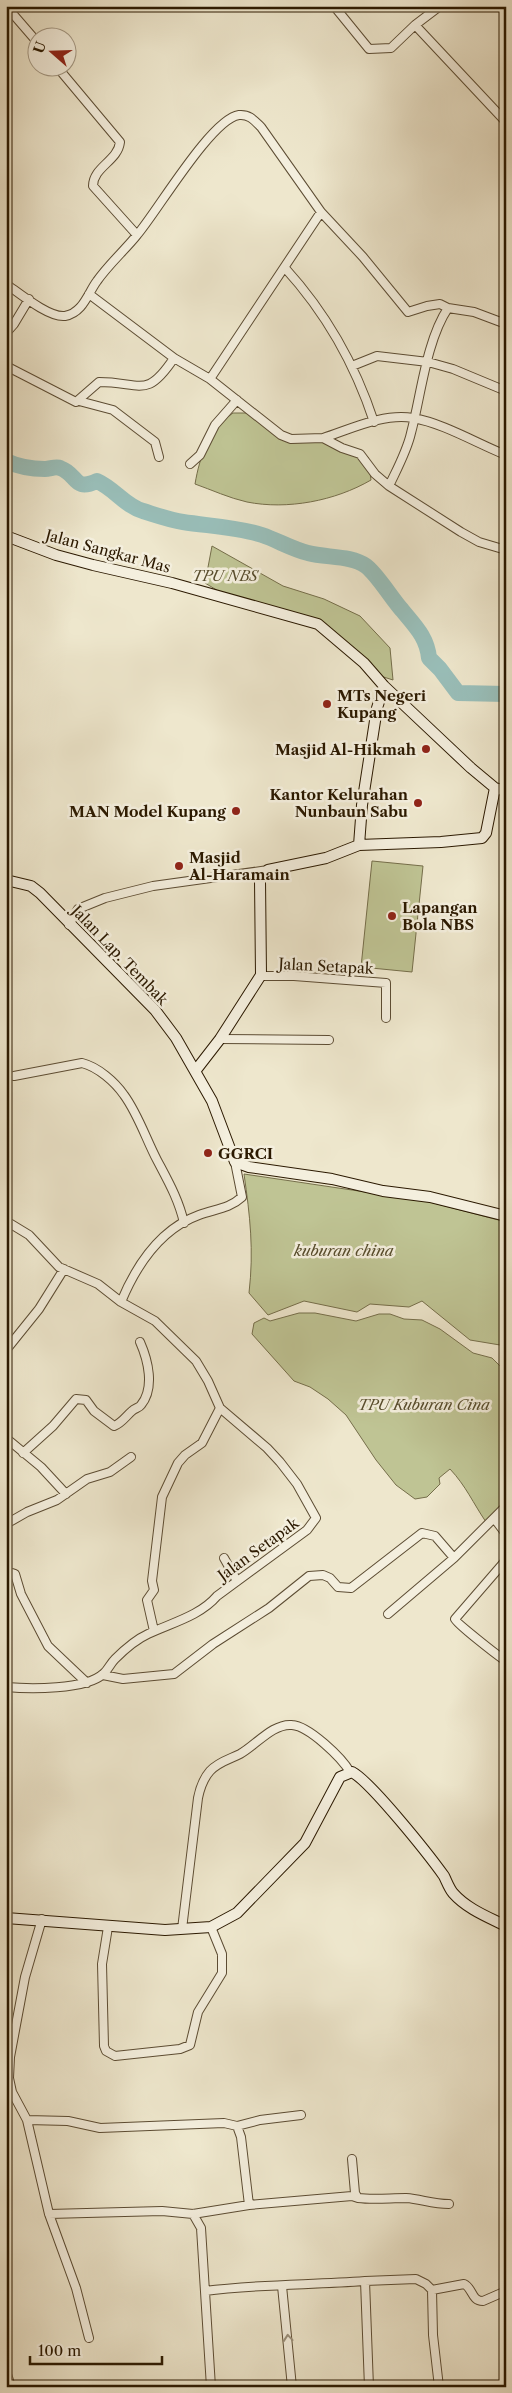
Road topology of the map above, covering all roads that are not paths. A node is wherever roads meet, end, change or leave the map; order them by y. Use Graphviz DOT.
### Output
graph roads {
  1 [pos="334,6"];
  2 [pos="440,6"];
  3 [pos="8,10"];
  4 [pos="415,25"];
  5 [pos="28,32"];
  6 [pos="66,78"];
  7 [pos="506,122"];
  8 [pos="321,212"];
  9 [pos="138,235"];
  10 [pos="285,268"];
  11 [pos="6,284"];
  12 [pos="90,294"];
  13 [pos="29,300"];
  14 [pos="448,308"];
  15 [pos="506,324"];
  16 [pos="6,332"];
  17 [pos="174,358"];
  18 [pos="428,362"];
  19 [pos="6,366"];
  20 [pos="352,366"];
  21 [pos="210,379"];
  22 [pos="506,391"];
  23 [pos="237,400"];
  24 [pos="79,401"];
  25 [pos="413,418"];
  26 [pos="374,422"];
  27 [pos="323,438"];
  28 [pos="506,456"];
  29 [pos="159,457"];
  30 [pos="190,464"];
  31 [pos="389,486"];
  32 [pos="6,536"];
  33 [pos="506,550"];
  34 [pos="384,686"];
  35 [pos="6,778"];
  36 [pos="495,788"];
  37 [pos="506,791"];
  38 [pos="6,809"];
  39 [pos="359,845"];
  40 [pos="268,870"];
  41 [pos="6,880"];
  42 [pos="69,925"];
  43 [pos="260,976"];
  44 [pos="386,1018"];
  45 [pos="220,1039"];
  46 [pos="329,1040"];
  47 [pos="196,1070"];
  48 [pos="14,1076"];
  49 [pos="235,1162"];
  50 [pos="506,1216"];
  51 [pos="6,1221"];
  52 [pos="184,1223"];
  53 [pos="64,1269"];
  54 [pos="121,1302"];
  55 [pos="140,1342"];
  56 [pos="6,1350"];
  57 [pos="220,1408"];
  58 [pos="6,1438"];
  59 [pos="23,1453"];
  60 [pos="132,1457"];
  61 [pos="66,1494"];
  62 [pos="506,1506"];
  63 [pos="495,1517"];
  64 [pos="6,1524"];
  65 [pos="506,1534"];
  66 [pos="224,1558"];
  67 [pos="454,1558"];
  68 [pos="506,1560"];
  69 [pos="10,1577"];
  70 [pos="238,1581"];
  71 [pos="388,1614"];
  72 [pos="154,1631"];
  73 [pos="505,1657"];
  74 [pos="103,1675"];
  75 [pos="87,1683"];
  76 [pos="6,1687"];
  77 [pos="350,1772"];
  78 [pos="6,1918"];
  79 [pos="42,1919"];
  80 [pos="506,1926"];
  81 [pos="108,1927"];
  82 [pos="211,1927"];
  83 [pos="182,1929"];
  84 [pos="301,2115"];
  85 [pos="27,2120"];
  86 [pos="237,2126"];
  87 [pos="352,2159"];
  88 [pos="358,2198"];
  89 [pos="449,2204"];
  90 [pos="249,2205"];
  91 [pos="49,2214"];
  92 [pos="193,2214"];
  93 [pos="365,2281"];
  94 [pos="282,2286"];
  95 [pos="432,2290"];
  96 [pos="205,2291"];
  97 [pos="506,2291"];
  98 [pos="89,2338"];
  99 [pos="6,2371"];
  100 [pos="11,2387"];
  101 [pos="211,2387"];
  102 [pos="292,2387"];
  103 [pos="369,2387"];
  104 [pos="439,2387"];
  1 -- 4 [label="street"];
  2 -- 4 [label="street"];
  3 -- 5 [label="street"];
  4 -- 7 [label="street"];
  6 -- 9 [label="street"];
  8 -- 9 [label="street"];
  8 -- 10 [label="street"];
  8 -- 14 [label="street"];
  9 -- 12 [label="street"];
  10 -- 20 [label="street"];
  10 -- 21 [label="street"];
  11 -- 13 [label="street"];
  12 -- 13 [label="street"];
  12 -- 17 [label="street"];
  13 -- 16 [label="street"];
  14 -- 15 [label="street"];
  14 -- 18 [label="street"];
  17 -- 21 [label="street"];
  17 -- 24 [label="street"];
  18 -- 20 [label="street"];
  18 -- 22 [label="street"];
  18 -- 25 [label="street"];
  19 -- 24 [label="street"];
  20 -- 26 [label="street"];
  21 -- 23 [label="street"];
  23 -- 27 [label="street"];
  23 -- 30 [label="street"];
  24 -- 29 [label="street"];
  25 -- 26 [label="street"];
  25 -- 28 [label="street"];
  25 -- 31 [label="street"];
  26 -- 27 [label="street"];
  27 -- 31 [label="street"];
  31 -- 33 [label="street"];
  32 -- 34 [label="street, Jalan Sangkar Mas"];
  34 -- 36 [label="street, Jalan Sangkar Mas"];
  34 -- 39 [label="street"];
  35 -- 38 [label="street"];
  36 -- 37 [label="street"];
  36 -- 39 [label="street"];
  39 -- 40 [label="street"];
  40 -- 42 [label="street"];
  40 -- 43 [label="street"];
  41 -- 42 [label="street, Jalan Lap. Tembak"];
  42 -- 47 [label="street, Jalan Lap. Tembak"];
  43 -- 44 [label="street, Jalan Setapak"];
  43 -- 45 [label="street"];
  45 -- 46 [label="street"];
  45 -- 47 [label="street"];
  47 -- 49 [label="street, Jalan Lap. Tembak"];
  48 -- 52 [label="street"];
  49 -- 50 [label="street"];
  49 -- 52 [label="street"];
  51 -- 53 [label="street, Jalan Setapak"];
  52 -- 54 [label="street"];
  53 -- 54 [label="street, Jalan Setapak"];
  53 -- 56 [label="street"];
  54 -- 57 [label="street, Jalan Setapak"];
  55 -- 59 [label="street"];
  57 -- 70 [label="street, Jalan Setapak"];
  57 -- 72 [label="street"];
  58 -- 59 [label="street"];
  59 -- 61 [label="street"];
  60 -- 61 [label="street"];
  61 -- 64 [label="street"];
  62 -- 63 [label="street"];
  63 -- 65 [label="street"];
  63 -- 67 [label="street"];
  66 -- 70 [label="street"];
  67 -- 71 [label="street"];
  67 -- 74 [label="street"];
  68 -- 73 [label="street"];
  69 -- 75 [label="street"];
  70 -- 72 [label="street, Jalan Setapak"];
  72 -- 74 [label="street, Jalan Setapak"];
  74 -- 75 [label="street, Jalan Setapak"];
  75 -- 76 [label="street, Jalan Setapak"];
  77 -- 80 [label="street"];
  77 -- 82 [label="street"];
  77 -- 83 [label="street"];
  78 -- 79 [label="street"];
  79 -- 81 [label="street"];
  79 -- 85 [label="street"];
  81 -- 82 [label="street"];
  81 -- 83 [label="street"];
  82 -- 83 [label="street"];
  84 -- 86 [label="street"];
  85 -- 86 [label="street"];
  85 -- 91 [label="street"];
  86 -- 90 [label="street"];
  87 -- 88 [label="street"];
  88 -- 89 [label="street"];
  88 -- 90 [label="street"];
  90 -- 92 [label="street"];
  91 -- 92 [label="street"];
  91 -- 98 [label="street"];
  92 -- 96 [label="street"];
  93 -- 94 [label="street"];
  93 -- 95 [label="street"];
  93 -- 103 [label="street"];
  94 -- 96 [label="street"];
  102 -- 94 [label="street, one-way"];
  95 -- 97 [label="street"];
  95 -- 104 [label="street"];
  96 -- 101 [label="street"];
  99 -- 100 [label="street"];
}
